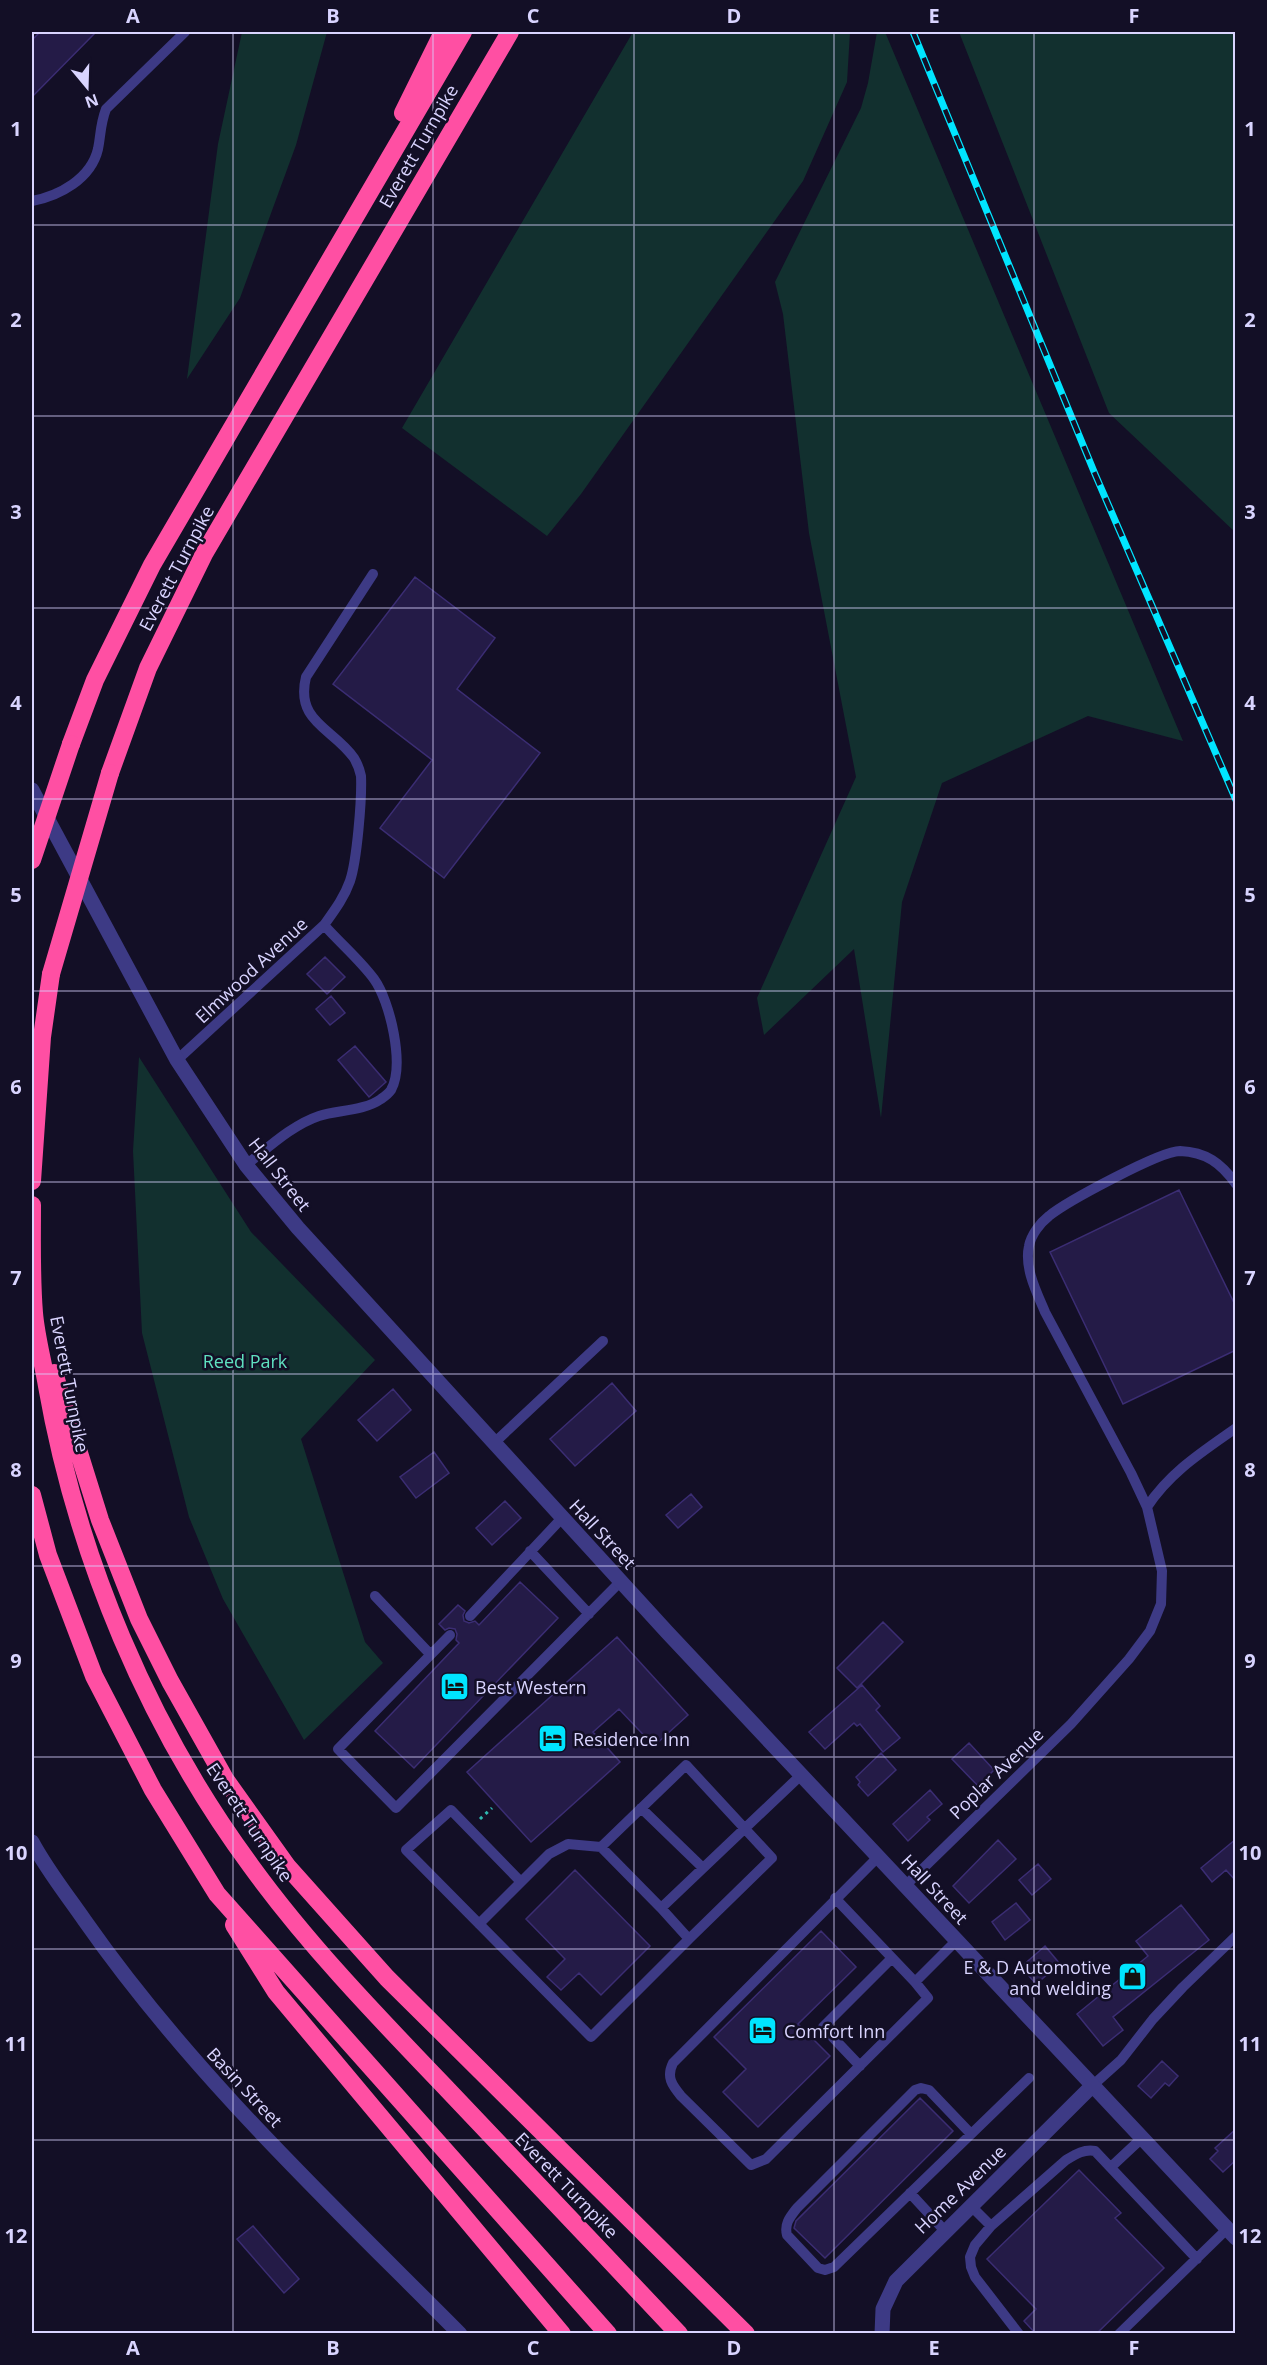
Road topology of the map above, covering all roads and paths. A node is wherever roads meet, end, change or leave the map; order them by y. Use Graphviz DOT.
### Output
graph roads {
  1 [pos="185,32"];
  2 [pos="443,32"];
  3 [pos="463,32"];
  4 [pos="510,32"];
  5 [pos="32,201"];
  6 [pos="363,203"];
  7 [pos="373,574"];
  8 [pos="32,790"];
  9 [pos="32,860"];
  10 [pos="324,925"];
  11 [pos="177,1060"];
  12 [pos="246,1165"];
  13 [pos="32,1181"];
  14 [pos="1236,1184"];
  15 [pos="32,1205"];
  16 [pos="34,1315"];
  17 [pos="603,1341"];
  18 [pos="1236,1428"];
  19 [pos="493,1444"];
  20 [pos="32,1496"];
  21 [pos="1147,1507"];
  22 [pos="562,1518"];
  23 [pos="530,1551"];
  24 [pos="621,1581"];
  25 [pos="375,1596"];
  26 [pos="589,1614"];
  27 [pos="470,1616"];
  28 [pos="450,1635"];
  29 [pos="430,1654"];
  30 [pos="801,1775"];
  31 [pos="641,1808"];
  32 [pos="744,1828"];
  33 [pos="32,1842"];
  34 [pos="601,1847"];
  35 [pos="878,1857"];
  36 [pos="703,1868"];
  37 [pos="521,1882"];
  38 [pos="905,1886"];
  39 [pos="217,1894"];
  40 [pos="835,1898"];
  41 [pos="661,1908"];
  42 [pos="479,1924"];
  43 [pos="1236,1936"];
  44 [pos="689,1939"];
  45 [pos="956,1941"];
  46 [pos="892,1958"];
  47 [pos="915,1982"];
  48 [pos="860,2066"];
  49 [pos="1029,2078"];
  50 [pos="1092,2086"];
  51 [pos="971,2134"];
  52 [pos="1142,2138"];
  53 [pos="1111,2167"];
  54 [pos="910,2193"];
  55 [pos="971,2206"];
  56 [pos="991,2226"];
  57 [pos="945,2231"];
  58 [pos="1231,2234"];
  59 [pos="1197,2259"];
  60 [pos="460,2334"];
  61 [pos="562,2334"];
  62 [pos="608,2334"];
  63 [pos="679,2334"];
  64 [pos="746,2334"];
  65 [pos="882,2334"];
  66 [pos="1019,2334"];
  67 [pos="1119,2334"];
  1 -- 5 [label="lane"];
  2 -- 6 [label="highway"];
  3 -- 6 [label="highway, Everett Turnpike"];
  4 -- 13 [label="highway, Everett Turnpike, bridge"];
  6 -- 9 [label="highway, Everett Turnpike, bridge"];
  7 -- 10 [label="lane"];
  8 -- 11 [label="street, Hall Street"];
  10 -- 11 [label="lane, Elmwood Avenue"];
  10 -- 12 [label="lane, Elmwood Avenue"];
  11 -- 12 [label="street, Hall Street"];
  12 -- 19 [label="street, Hall Street"];
  14 -- 21 [label="lane, Poplar Avenue"];
  15 -- 16 [label="highway, Everett Turnpike"];
  16 -- 63 [label="highway, Everett Turnpike"];
  16 -- 64 [label="highway"];
  17 -- 19 [label="lane"];
  18 -- 21 [label="lane"];
  19 -- 22 [label="street, Hall Street"];
  20 -- 39 [label="highway"];
  21 -- 38 [label="lane, Poplar Avenue"];
  22 -- 23 [label="lane"];
  22 -- 24 [label="street, Hall Street"];
  23 -- 26 [label="lane"];
  23 -- 27 [label="lane"];
  24 -- 26 [label="lane"];
  24 -- 30 [label="street, Hall Street"];
  25 -- 29 [label="lane"];
  26 -- 29 [label="lane"];
  28 -- 29 [label="lane"];
  30 -- 32 [label="lane"];
  30 -- 35 [label="street, Hall Street"];
  31 -- 32 [label="lane"];
  31 -- 34 [label="lane"];
  31 -- 36 [label="lane"];
  32 -- 36 [label="lane"];
  32 -- 44 [label="lane"];
  33 -- 60 [label="street, Basin Street"];
  34 -- 37 [label="lane"];
  34 -- 41 [label="lane"];
  35 -- 38 [label="street, Hall Street"];
  35 -- 40 [label="lane"];
  36 -- 41 [label="lane"];
  37 -- 42 [label="lane"];
  37 -- 42 [label="lane"];
  38 -- 45 [label="street, Hall Street"];
  39 -- 61 [label="highway"];
  39 -- 62 [label="highway"];
  40 -- 46 [label="lane"];
  40 -- 48 [label="lane"];
  41 -- 44 [label="lane"];
  42 -- 44 [label="lane"];
  43 -- 50 [label="lane"];
  45 -- 47 [label="lane"];
  45 -- 50 [label="street, Hall Street"];
  46 -- 47 [label="lane"];
  46 -- 48 [label="lane"];
  47 -- 48 [label="lane"];
  49 -- 51 [label="lane"];
  50 -- 52 [label="street, Hall Street"];
  50 -- 55 [label="street, Home Avenue"];
  51 -- 54 [label="lane"];
  51 -- 54 [label="lane"];
  52 -- 53 [label="lane"];
  52 -- 58 [label="street, Hall Street"];
  53 -- 56 [label="lane"];
  53 -- 59 [label="lane"];
  54 -- 57 [label="lane"];
  55 -- 56 [label="lane"];
  55 -- 57 [label="street, Home Avenue"];
  56 -- 66 [label="lane"];
  57 -- 65 [label="street, Home Avenue"];
  58 -- 59 [label="lane"];
  59 -- 67 [label="lane"];
}
